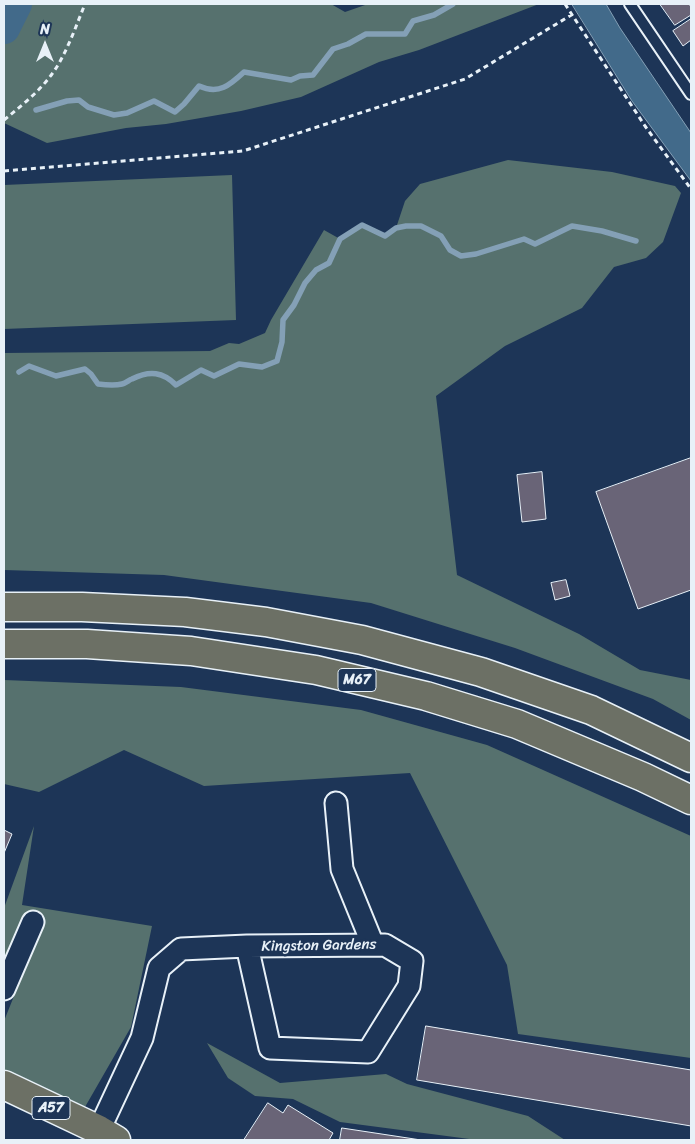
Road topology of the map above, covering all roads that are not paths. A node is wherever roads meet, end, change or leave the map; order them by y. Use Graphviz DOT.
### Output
graph roads {
  1 [pos="630,4"];
  2 [pos="691,94"];
  3 [pos="4,607"];
  4 [pos="4,644"];
  5 [pos="691,758"];
  6 [pos="691,800"];
  7 [pos="336,803"];
  8 [pos="33,922"];
  9 [pos="374,945"];
  10 [pos="247,946"];
  11 [pos="4,989"];
  12 [pos="4,1085"];
  13 [pos="107,1135"];
  1 -- 2 [label="lane"];
  3 -- 5 [label="main road"];
  4 -- 6 [label="main road, M67"];
  7 -- 9 [label="street"];
  8 -- 11 [label="street"];
  9 -- 10 [label="street, Kingston Gardens"];
  9 -- 10 [label="street, Kingston Gardens"];
  10 -- 13 [label="street, Kingston Gardens"];
  12 -- 13 [label="main road, A57"];
}
